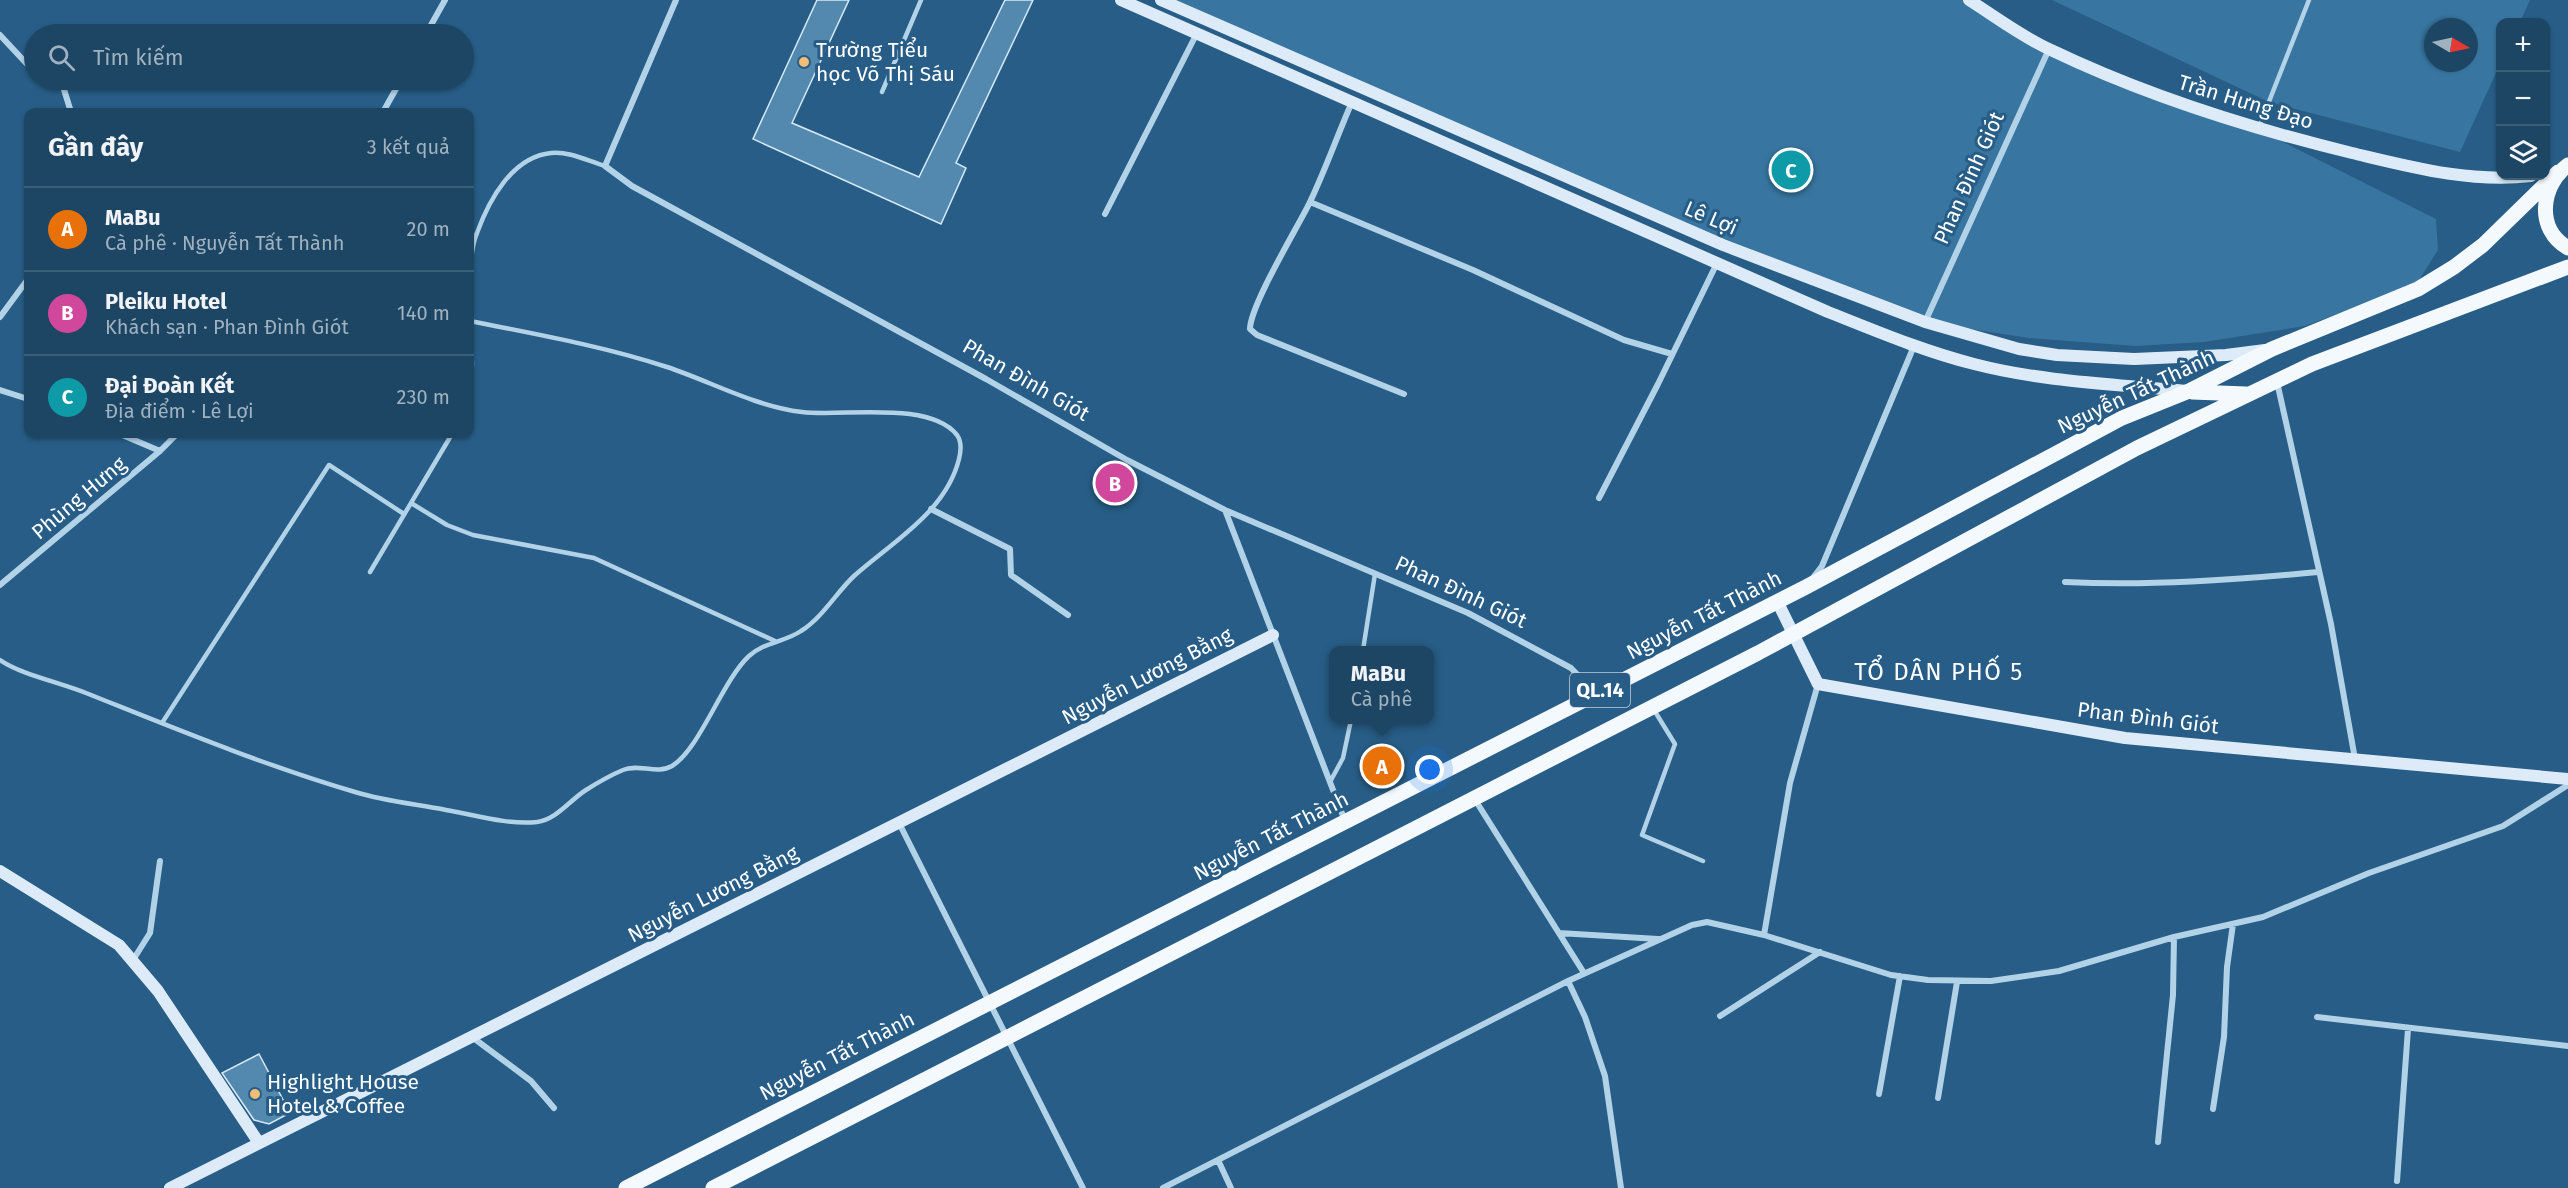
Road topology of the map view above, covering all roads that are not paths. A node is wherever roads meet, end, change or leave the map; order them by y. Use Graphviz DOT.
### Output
graph roads {
  1 [pos="445,0"];
  2 [pos="676,0"];
  3 [pos="921,0"];
  4 [pos="1121,0"];
  5 [pos="1161,0"];
  6 [pos="1969,0"];
  7 [pos="2309,0"];
  8 [pos="432,24"];
  9 [pos="1198,32"];
  10 [pos="0,35"];
  11 [pos="2049,49"];
  12 [pos="24,61"];
  13 [pos="1358,85"];
  14 [pos="64,90"];
  15 [pos="395,90"];
  16 [pos="882,92"];
  17 [pos="1352,101"];
  18 [pos="70,108"];
  19 [pos="385,108"];
  20 [pos="2259,130"];
  21 [pos="605,166"];
  22 [pos="2557,170"];
  23 [pos="2496,179"];
  24 [pos="1310,202"];
  25 [pos="1105,214"];
  26 [pos="2568,248"];
  27 [pos="474,253"];
  28 [pos="1716,262"];
  29 [pos="2568,267"];
  30 [pos="24,284"];
  31 [pos="0,317"];
  32 [pos="1925,322"];
  33 [pos="474,323"];
  34 [pos="1914,346"];
  35 [pos="2272,349"];
  36 [pos="1672,354"];
  37 [pos="2277,381"];
  38 [pos="0,390"];
  39 [pos="2189,392"];
  40 [pos="1404,394"];
  41 [pos="2249,394"];
  42 [pos="24,398"];
  43 [pos="129,438"];
  44 [pos="173,438"];
  45 [pos="450,438"];
  46 [pos="160,451"];
  47 [pos="1599,498"];
  48 [pos="411,503"];
  49 [pos="930,509"];
  50 [pos="1225,510"];
  51 [pos="404,514"];
  52 [pos="370,572"];
  53 [pos="2318,572"];
  54 [pos="1375,574"];
  55 [pos="2065,582"];
  56 [pos="0,585"];
  57 [pos="1806,587"];
  58 [pos="1777,602"];
  59 [pos="1068,615"];
  60 [pos="1794,634"];
  61 [pos="1273,635"];
  62 [pos="774,641"];
  63 [pos="1364,646"];
  64 [pos="0,660"];
  65 [pos="1818,684"];
  66 [pos="1595,693"];
  67 [pos="1653,707"];
  68 [pos="162,723"];
  69 [pos="1350,724"];
  70 [pos="2355,760"];
  71 [pos="2568,779"];
  72 [pos="1330,783"];
  73 [pos="2568,784"];
  74 [pos="1474,798"];
  75 [pos="899,822"];
  76 [pos="1345,822"];
  77 [pos="160,861"];
  78 [pos="1703,861"];
  79 [pos="0,871"];
  80 [pos="2233,924"];
  81 [pos="1559,933"];
  82 [pos="1764,935"];
  83 [pos="2174,937"];
  84 [pos="1659,939"];
  85 [pos="1820,952"];
  86 [pos="134,960"];
  87 [pos="1584,973"];
  88 [pos="1900,976"];
  89 [pos="1568,981"];
  90 [pos="1957,982"];
  91 [pos="989,1002"];
  92 [pos="1720,1016"];
  93 [pos="2317,1017"];
  94 [pos="2408,1029"];
  95 [pos="471,1037"];
  96 [pos="1008,1038"];
  97 [pos="2568,1046"];
  98 [pos="1879,1094"];
  99 [pos="1938,1098"];
  100 [pos="554,1108"];
  101 [pos="2213,1110"];
  102 [pos="2158,1142"];
  103 [pos="259,1143"];
  104 [pos="1218,1160"];
  105 [pos="2397,1181"];
  106 [pos="170,1188"];
  107 [pos="626,1188"];
  108 [pos="713,1188"];
  109 [pos="1083,1188"];
  110 [pos="1163,1188"];
  111 [pos="1231,1188"];
  112 [pos="1621,1188"];
  1 -- 8 [label="street"];
  2 -- 21 [label="street"];
  3 -- 16 [label="lane"];
  4 -- 9 [label="street"];
  5 -- 13 [label="street, Lê Lợi"];
  6 -- 11 [label="street, Trần Hưng Đạo"];
  7 -- 20 [label="lane"];
  9 -- 17 [label="street"];
  9 -- 25 [label="street"];
  10 -- 12 [label="street"];
  11 -- 20 [label="street, Trần Hưng Đạo"];
  11 -- 32 [label="street, Phan Đình Giót"];
  13 -- 17 [label="street"];
  13 -- 32 [label="street, Lê Lợi"];
  14 -- 18 [label="street"];
  15 -- 19 [label="street"];
  17 -- 24 [label="street"];
  17 -- 28 [label="street"];
  20 -- 23 [label="street, Trần Hưng Đạo"];
  21 -- 27 [label="lane"];
  21 -- 50 [label="street, Phan Đình Giót"];
  22 -- 26 [label="main road"];
  22 -- 35 [label="main road, Nguyễn Tất Thành / QL.14"];
  24 -- 36 [label="street"];
  24 -- 40 [label="street"];
  28 -- 34 [label="street"];
  28 -- 36 [label="street"];
  29 -- 37 [label="main road, QL.14"];
  30 -- 31 [label="street"];
  32 -- 35 [label="street, Lê Lợi"];
  33 -- 49 [label="lane"];
  34 -- 39 [label="street"];
  34 -- 57 [label="street"];
  35 -- 39 [label="main road, Nguyễn Tất Thành / QL.14"];
  36 -- 47 [label="street"];
  37 -- 41 [label="main road, QL.14"];
  37 -- 53 [label="street"];
  38 -- 42 [label="street"];
  39 -- 41 [label="main road"];
  39 -- 57 [label="main road, Nguyễn Tất Thành / QL.14"];
  41 -- 60 [label="main road, QL.14"];
  43 -- 46 [label="street"];
  44 -- 46 [label="street, Phùng Hưng"];
  45 -- 48 [label="lane"];
  46 -- 56 [label="street, Phùng Hưng"];
  48 -- 51 [label="lane"];
  48 -- 62 [label="lane"];
  49 -- 59 [label="street"];
  49 -- 62 [label="lane"];
  50 -- 54 [label="street, Phan Đình Giót"];
  50 -- 61 [label="street"];
  51 -- 52 [label="lane"];
  51 -- 68 [label="lane"];
  53 -- 55 [label="street"];
  53 -- 70 [label="street"];
  54 -- 63 [label="lane"];
  54 -- 66 [label="street, Phan Đình Giót"];
  57 -- 58 [label="main road, Nguyễn Tất Thành / QL.14"];
  58 -- 60 [label="street"];
  58 -- 66 [label="main road, Nguyễn Tất Thành / QL.14"];
  60 -- 65 [label="street"];
  60 -- 67 [label="main road, QL.14"];
  61 -- 72 [label="street"];
  61 -- 75 [label="street, Nguyễn Lương Bằng"];
  62 -- 68 [label="lane"];
  64 -- 68 [label="lane"];
  65 -- 70 [label="street, Phan Đình Giót"];
  65 -- 82 [label="street"];
  66 -- 76 [label="main road, Nguyễn Tất Thành / QL.14"];
  67 -- 74 [label="main road, QL.14"];
  67 -- 78 [label="lane"];
  69 -- 72 [label="lane"];
  70 -- 71 [label="street, Phan Đình Giót"];
  72 -- 76 [label="street"];
  73 -- 80 [label="street"];
  74 -- 81 [label="street"];
  74 -- 96 [label="main road, QL.14"];
  75 -- 91 [label="street"];
  75 -- 95 [label="street, Nguyễn Lương Bằng"];
  76 -- 91 [label="main road, Nguyễn Tất Thành / QL.14"];
  77 -- 86 [label="street"];
  79 -- 86 [label="street"];
  80 -- 83 [label="street"];
  80 -- 101 [label="street"];
  81 -- 84 [label="street"];
  81 -- 87 [label="street"];
  82 -- 84 [label="street"];
  82 -- 85 [label="street"];
  83 -- 90 [label="street"];
  83 -- 102 [label="street"];
  84 -- 87 [label="street"];
  85 -- 88 [label="street"];
  85 -- 92 [label="street"];
  86 -- 103 [label="street"];
  87 -- 89 [label="street"];
  88 -- 90 [label="street"];
  88 -- 98 [label="street"];
  89 -- 104 [label="street"];
  89 -- 112 [label="street"];
  90 -- 99 [label="street"];
  91 -- 96 [label="street"];
  91 -- 107 [label="main road, Nguyễn Tất Thành / QL.14"];
  93 -- 94 [label="street"];
  94 -- 97 [label="street"];
  94 -- 105 [label="street"];
  95 -- 100 [label="street"];
  95 -- 103 [label="street, Nguyễn Lương Bằng"];
  96 -- 108 [label="main road, QL.14"];
  96 -- 109 [label="street"];
  103 -- 106 [label="street, Nguyễn Lương Bằng"];
  104 -- 110 [label="street"];
  104 -- 111 [label="street"];
}
